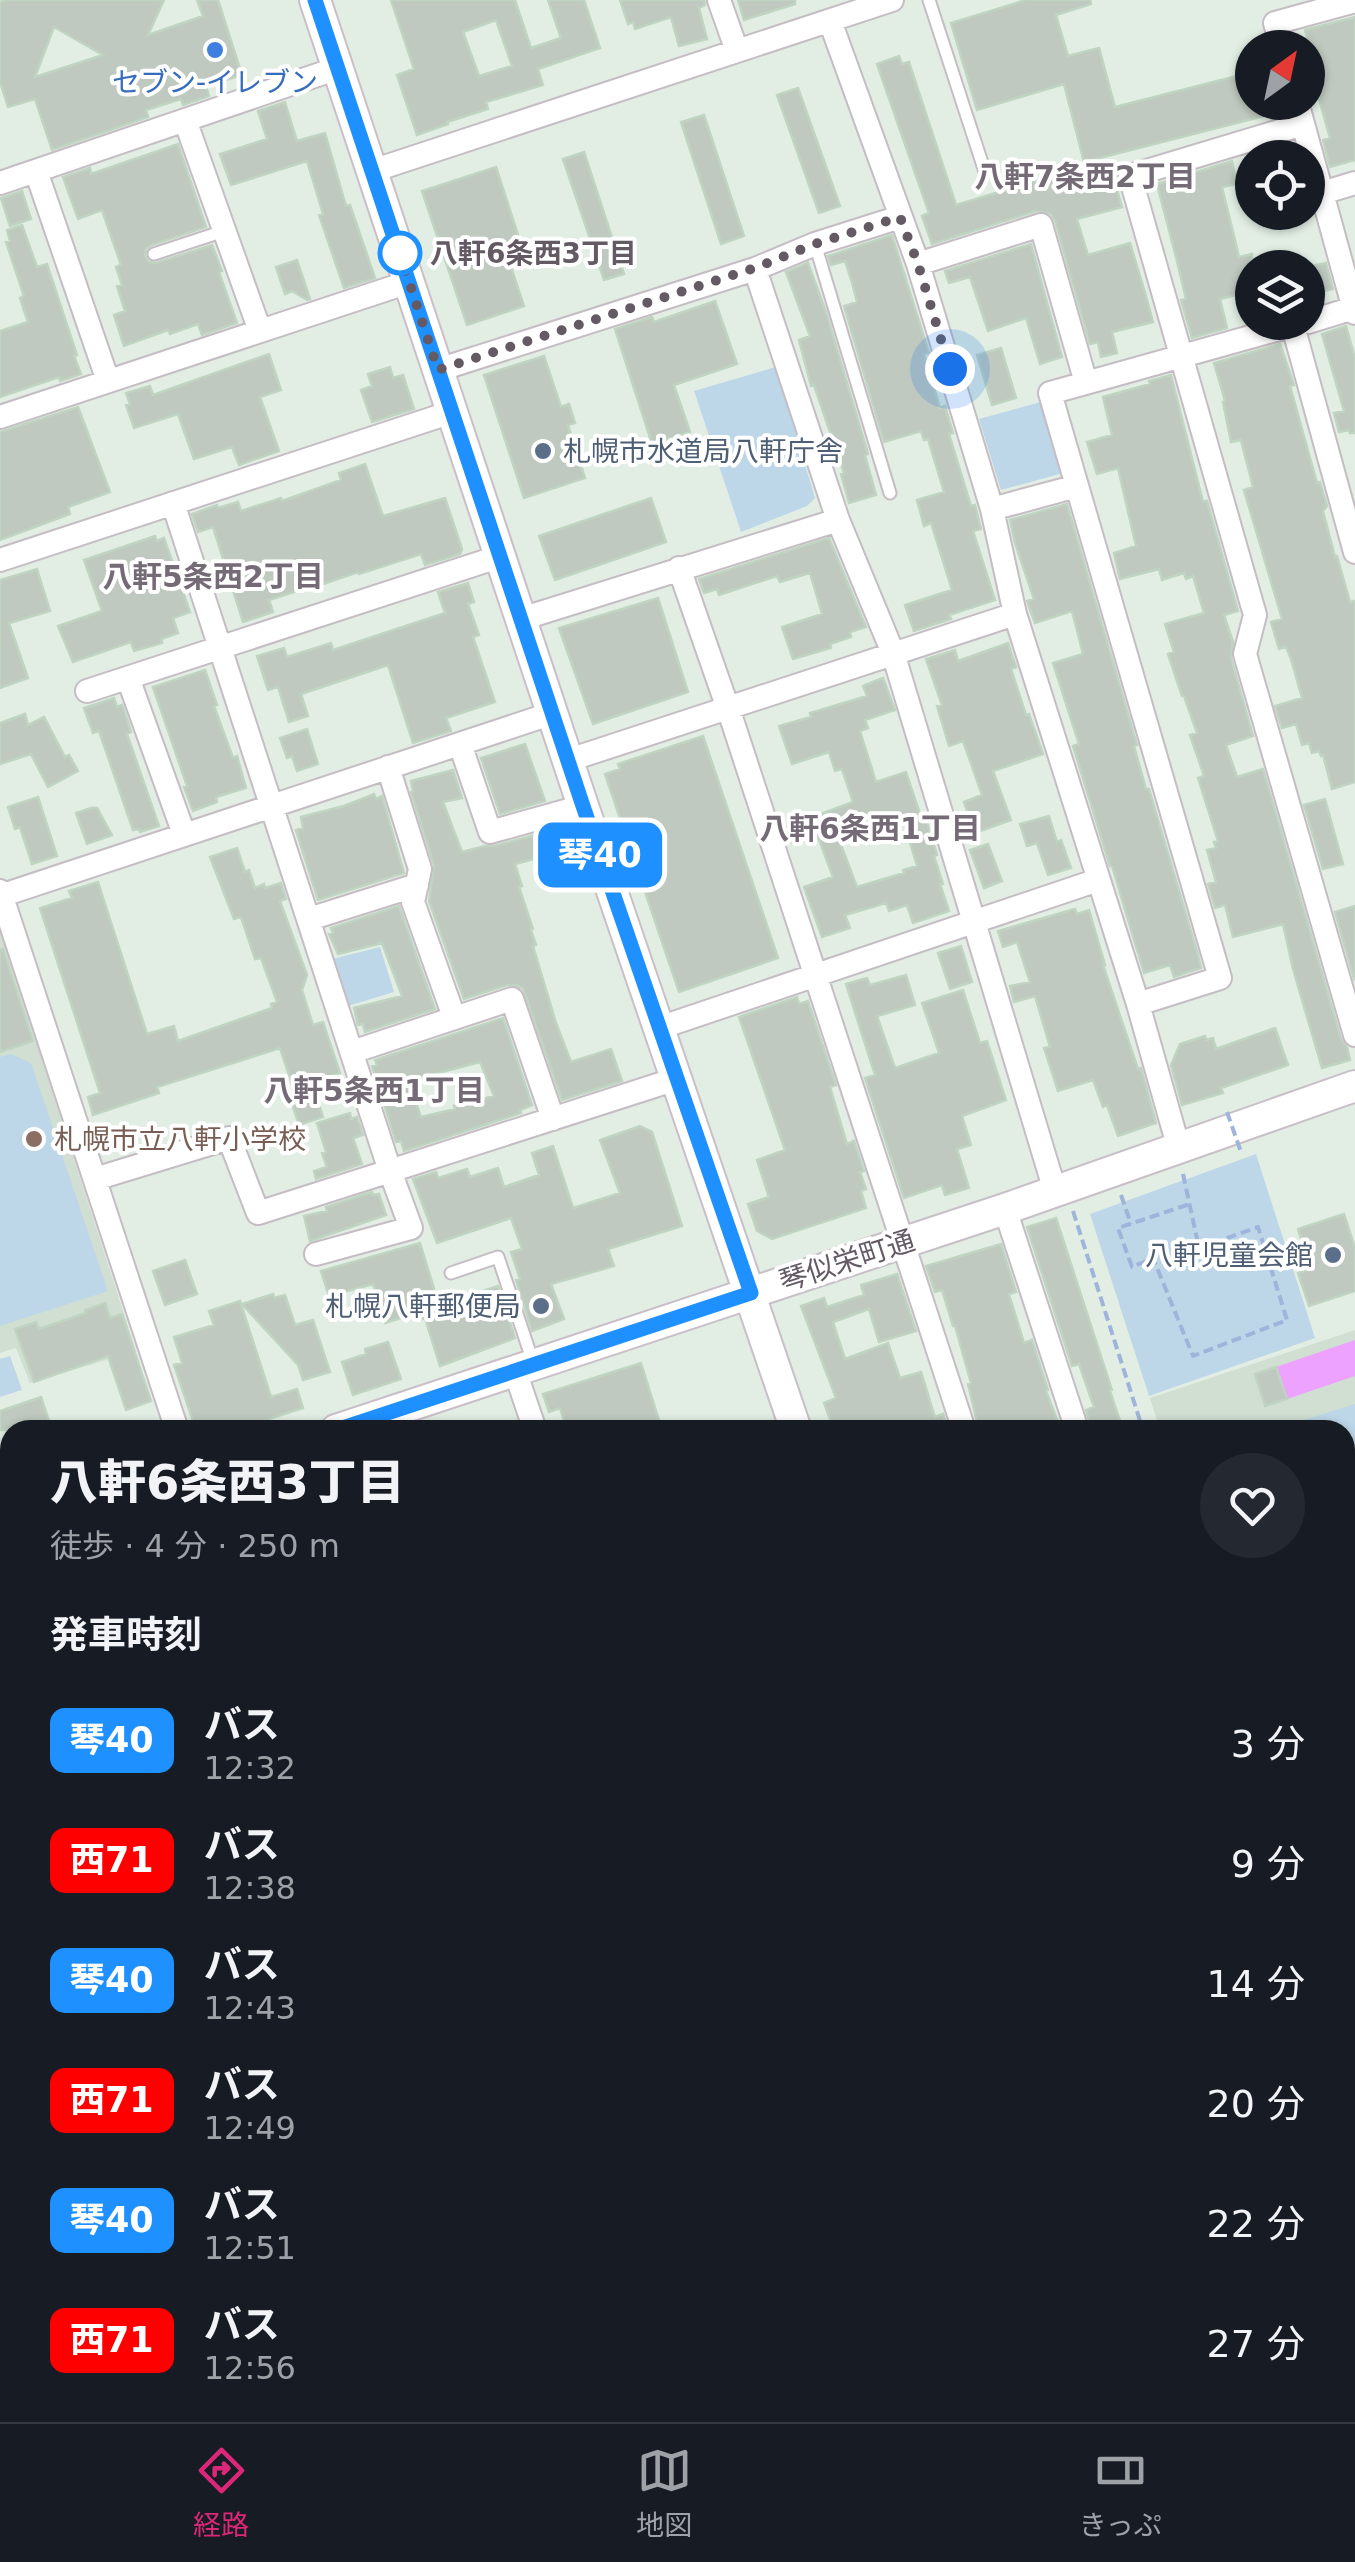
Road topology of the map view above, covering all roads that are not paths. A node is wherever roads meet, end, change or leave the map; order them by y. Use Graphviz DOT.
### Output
graph roads {
  1 [pos="315,0"];
  2 [pos="720,0"];
  3 [pos="892,0"];
  4 [pos="929,0"];
  5 [pos="1355,1"];
  6 [pos="830,20"];
  7 [pos="1277,30"];
  8 [pos="737,51"];
  9 [pos="338,68"];
  10 [pos="185,120"];
  11 [pos="1281,120"];
  12 [pos="36,171"];
  13 [pos="372,171"];
  14 [pos="984,172"];
  15 [pos="0,183"];
  16 [pos="1355,183"];
  17 [pos="1325,191"];
  18 [pos="1325,203"];
  19 [pos="900,217"];
  20 [pos="224,231"];
  21 [pos="815,244"];
  22 [pos="154,254"];
  23 [pos="918,264"];
  24 [pos="755,268"];
  25 [pos="409,282"];
  26 [pos="1354,311"];
  27 [pos="1325,318"];
  28 [pos="260,331"];
  29 [pos="1242,340"];
  30 [pos="1306,340"];
  31 [pos="1181,357"];
  32 [pos="438,370"];
  33 [pos="108,381"];
  34 [pos="1086,383"];
  35 [pos="452,412"];
  36 [pos="0,417"];
  37 [pos="1077,486"];
  38 [pos="890,493"];
  39 [pos="173,503"];
  40 [pos="992,509"];
  41 [pos="838,520"];
  42 [pos="1355,552"];
  43 [pos="500,556"];
  44 [pos="0,560"];
  45 [pos="680,568"];
  46 [pos="1015,614"];
  47 [pos="521,619"];
  48 [pos="220,646"];
  49 [pos="893,653"];
  50 [pos="128,678"];
  51 [pos="88,691"];
  52 [pos="728,708"];
  53 [pos="553,713"];
  54 [pos="460,744"];
  55 [pos="568,760"];
  56 [pos="388,767"];
  57 [pos="272,805"];
  58 [pos="583,806"];
  59 [pos="184,834"];
  60 [pos="1098,880"];
  61 [pos="417,885"];
  62 [pos="0,894"];
  63 [pos="309,919"];
  64 [pos="974,921"];
  65 [pos="815,974"];
  66 [pos="1138,1004"];
  67 [pos="454,1017"];
  68 [pos="660,1028"];
  69 [pos="1355,1035"];
  70 [pos="352,1052"];
  71 [pos="676,1079"];
  72 [pos="1355,1086"];
  73 [pos="553,1119"];
  74 [pos="1181,1162"];
  75 [pos="390,1171"];
  76 [pos="95,1179"];
  77 [pos="1064,1201"];
  78 [pos="1005,1209"];
  79 [pos="904,1242"];
  80 [pos="316,1254"];
  81 [pos="451,1272"];
  82 [pos="751,1293"];
  83 [pos="525,1368"];
  84 [pos="174,1420"];
  85 [pos="387,1420"];
  86 [pos="533,1420"];
  87 [pos="793,1420"];
  88 [pos="961,1420"];
  89 [pos="1074,1420"];
  1 -- 9 [label="main road"];
  2 -- 8 [label="street"];
  3 -- 6 [label="street"];
  4 -- 14 [label="lane"];
  5 -- 7 [label="street"];
  6 -- 8 [label="street"];
  6 -- 19 [label="street"];
  8 -- 13 [label="street"];
  9 -- 10 [label="street"];
  9 -- 13 [label="main road"];
  10 -- 12 [label="street"];
  10 -- 20 [label="street"];
  11 -- 31 [label="street"];
  12 -- 15 [label="street"];
  12 -- 33 [label="street"];
  13 -- 25 [label="main road"];
  16 -- 17 [label="street"];
  18 -- 26 [label="street"];
  19 -- 21 [label="street"];
  19 -- 23 [label="street"];
  20 -- 22 [label="lane"];
  20 -- 28 [label="street"];
  21 -- 24 [label="street"];
  21 -- 38 [label="lane"];
  23 -- 34 [label="street"];
  23 -- 40 [label="street"];
  24 -- 32 [label="street"];
  24 -- 41 [label="street"];
  25 -- 28 [label="street"];
  25 -- 32 [label="main road"];
  26 -- 27 [label="street"];
  28 -- 33 [label="street"];
  29 -- 31 [label="street"];
  30 -- 42 [label="street"];
  31 -- 34 [label="street"];
  31 -- 69 [label="street"];
  32 -- 35 [label="main road"];
  33 -- 36 [label="street"];
  34 -- 37 [label="street"];
  35 -- 39 [label="street"];
  35 -- 43 [label="main road"];
  37 -- 40 [label="street"];
  37 -- 66 [label="street"];
  39 -- 44 [label="street"];
  39 -- 48 [label="street"];
  40 -- 46 [label="street"];
  41 -- 45 [label="street"];
  41 -- 49 [label="street"];
  43 -- 47 [label="main road"];
  43 -- 48 [label="street"];
  45 -- 47 [label="street"];
  45 -- 52 [label="street"];
  46 -- 49 [label="street"];
  46 -- 60 [label="street"];
  47 -- 53 [label="main road"];
  48 -- 50 [label="street"];
  48 -- 57 [label="street"];
  49 -- 52 [label="street"];
  49 -- 64 [label="street"];
  50 -- 51 [label="street"];
  50 -- 59 [label="street"];
  52 -- 55 [label="street"];
  52 -- 65 [label="street"];
  53 -- 54 [label="street"];
  53 -- 55 [label="main road"];
  54 -- 56 [label="street"];
  54 -- 58 [label="street"];
  55 -- 58 [label="main road"];
  56 -- 57 [label="street"];
  56 -- 61 [label="street"];
  57 -- 59 [label="street"];
  57 -- 63 [label="street"];
  58 -- 68 [label="main road"];
  59 -- 62 [label="street"];
  60 -- 64 [label="street"];
  60 -- 66 [label="street"];
  61 -- 63 [label="street"];
  61 -- 67 [label="street"];
  62 -- 76 [label="street"];
  63 -- 70 [label="street"];
  64 -- 65 [label="street"];
  64 -- 77 [label="street"];
  65 -- 68 [label="street"];
  65 -- 79 [label="street"];
  66 -- 74 [label="street"];
  67 -- 70 [label="street"];
  67 -- 73 [label="street"];
  68 -- 71 [label="main road"];
  70 -- 75 [label="street"];
  71 -- 73 [label="street"];
  71 -- 82 [label="main road"];
  72 -- 74 [label="main road, 琴似栄町通"];
  73 -- 75 [label="street"];
  74 -- 77 [label="main road, 琴似栄町通"];
  75 -- 76 [label="street"];
  75 -- 80 [label="street"];
  76 -- 84 [label="street"];
  77 -- 78 [label="main road, 琴似栄町通"];
  78 -- 79 [label="main road, 琴似栄町通"];
  78 -- 89 [label="street"];
  79 -- 82 [label="main road, 琴似栄町通"];
  79 -- 88 [label="street"];
  81 -- 83 [label="lane"];
  82 -- 83 [label="main road, 琴似栄町通"];
  82 -- 87 [label="main road"];
  83 -- 85 [label="main road, 琴似栄町通"];
  83 -- 86 [label="street"];
}
